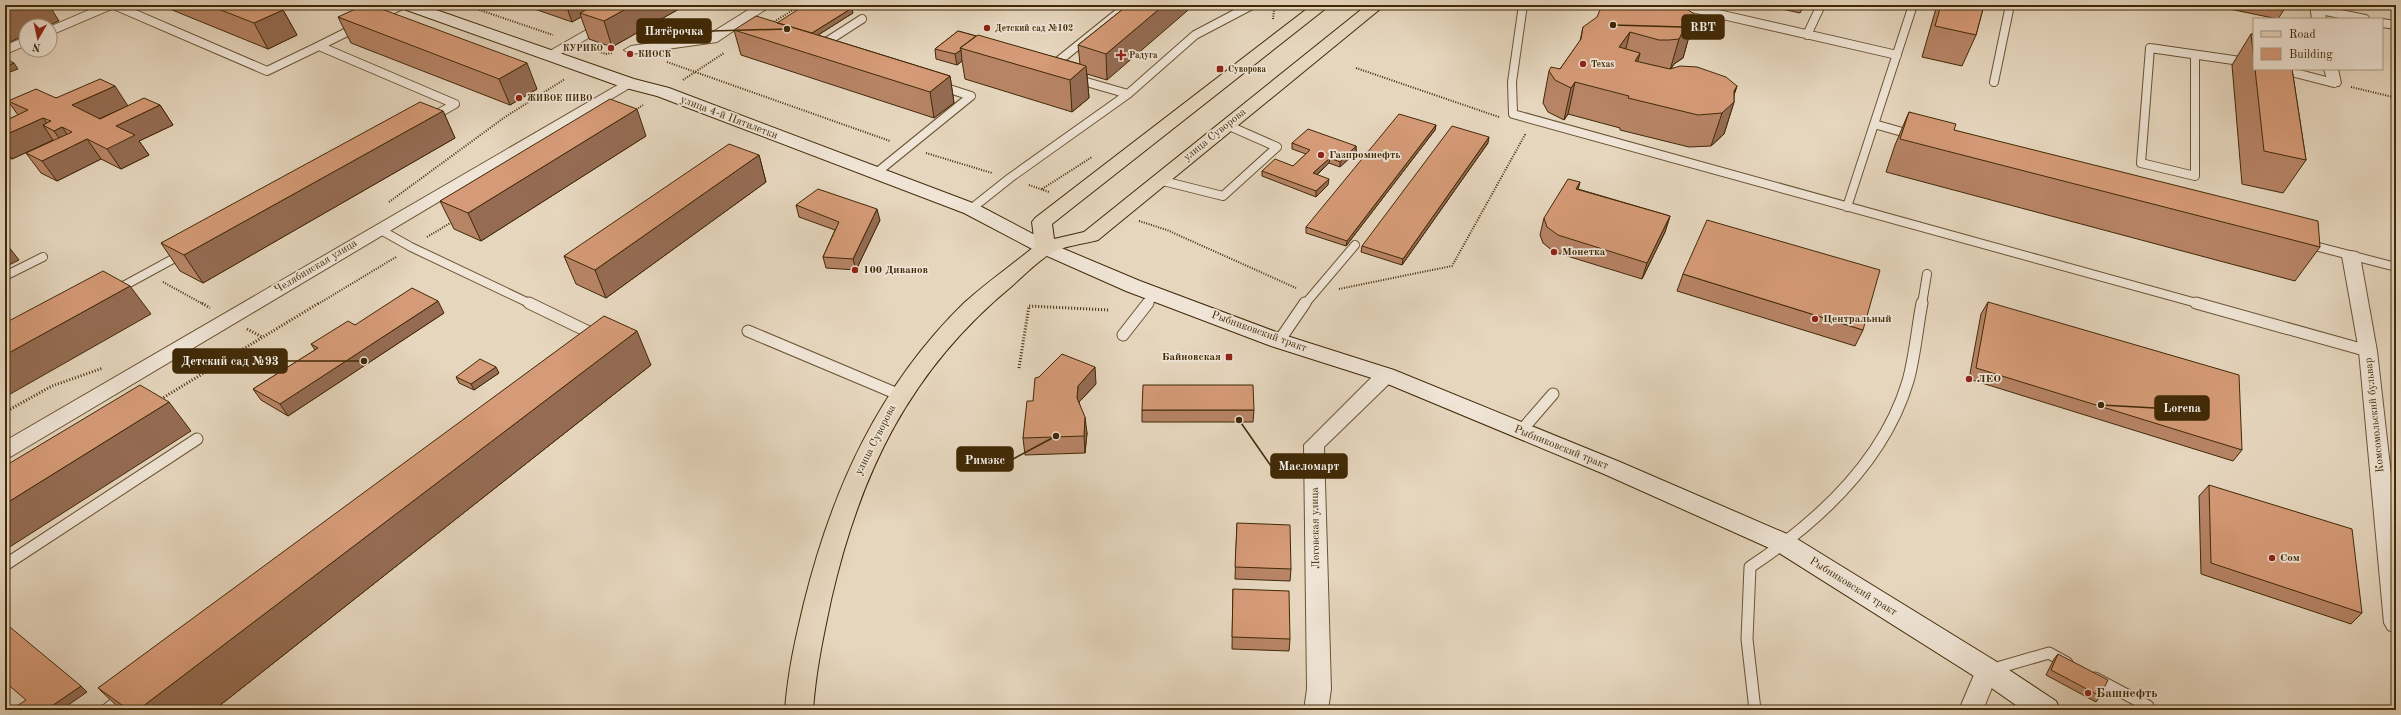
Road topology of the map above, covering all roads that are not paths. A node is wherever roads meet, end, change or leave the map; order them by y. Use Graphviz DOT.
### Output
graph roads {
  1 [pos="111,5"];
  2 [pos="114,5"];
  3 [pos="402,5"];
  4 [pos="406,5"];
  5 [pos="765,5"];
  6 [pos="1128,5"];
  7 [pos="1252,5"];
  8 [pos="1322,5"];
  9 [pos="1377,5"];
  10 [pos="1523,5"];
  11 [pos="1679,5"];
  12 [pos="1821,5"];
  13 [pos="1913,5"];
  14 [pos="2010,5"];
  15 [pos="2317,11"];
  16 [pos="2359,18"];
  17 [pos="862,19"];
  18 [pos="2383,22"];
  19 [pos="607,23"];
  20 [pos="2396,26"];
  21 [pos="58,28"];
  22 [pos="1807,35"];
  23 [pos="18,44"];
  24 [pos="319,46"];
  25 [pos="827,49"];
  26 [pos="5,50"];
  27 [pos="631,50"];
  28 [pos="1897,55"];
  29 [pos="549,56"];
  30 [pos="2195,56"];
  31 [pos="2253,63"];
  32 [pos="2287,70"];
  33 [pos="1054,73"];
  34 [pos="2332,76"];
  35 [pos="1068,77"];
  36 [pos="1994,82"];
  37 [pos="628,83"];
  38 [pos="933,84"];
  39 [pos="1128,94"];
  40 [pos="423,122"];
  41 [pos="1874,124"];
  42 [pos="1227,125"];
  43 [pos="1919,136"];
  44 [pos="875,174"];
  45 [pos="1159,180"];
  46 [pos="1846,207"];
  47 [pos="971,209"];
  48 [pos="379,229"];
  49 [pos="2297,242"];
  50 [pos="1355,245"];
  51 [pos="195,247"];
  52 [pos="1045,248"];
  53 [pos="2351,256"];
  54 [pos="42,257"];
  55 [pos="2396,267"];
  56 [pos="1927,274"];
  57 [pos="5,276"];
  58 [pos="1155,294"];
  59 [pos="106,296"];
  60 [pos="748,331"];
  61 [pos="1123,335"];
  62 [pos="1279,341"];
  63 [pos="583,344"];
  64 [pos="2368,351"];
  65 [pos="1386,375"];
  66 [pos="1553,394"];
  67 [pos="900,395"];
  68 [pos="1521,432"];
  69 [pos="197,439"];
  70 [pos="5,451"];
  71 [pos="1785,544"];
  72 [pos="5,565"];
  73 [pos="2396,623"];
  74 [pos="1987,670"];
  75 [pos="131,691"];
  76 [pos="106,710"];
  77 [pos="800,710"];
  78 [pos="1316,710"];
  79 [pos="1755,710"];
  80 [pos="1971,710"];
  81 [pos="2046,710"];
  82 [pos="2150,710"];
  1 -- 21 [label="lane"];
  2 -- 24 [label="lane"];
  3 -- 24 [label="lane"];
  4 -- 29 [label="street, улица 4-й Пятилетки"];
  5 -- 27 [label="street"];
  6 -- 33 [label="lane"];
  7 -- 39 [label="lane"];
  8 -- 52 [label="main road"];
  9 -- 42 [label="main road, улица Суворова"];
  10 -- 46 [label="lane"];
  11 -- 22 [label="lane"];
  12 -- 22 [label="lane"];
  13 -- 28 [label="lane"];
  14 -- 36 [label="lane"];
  15 -- 16 [label="lane"];
  17 -- 25 [label="lane"];
  18 -- 20 [label="lane"];
  19 -- 29 [label="lane"];
  22 -- 28 [label="lane"];
  23 -- 26 [label="lane"];
  24 -- 40 [label="lane"];
  28 -- 41 [label="lane"];
  29 -- 37 [label="street, улица 4-й Пятилетки"];
  30 -- 30 [label="lane"];
  30 -- 31 [label="lane"];
  32 -- 34 [label="lane"];
  35 -- 39 [label="lane"];
  37 -- 44 [label="street, улица 4-й Пятилетки"];
  37 -- 48 [label="street, Челябинская улица"];
  38 -- 44 [label="lane"];
  39 -- 47 [label="lane"];
  41 -- 43 [label="lane"];
  41 -- 46 [label="lane"];
  42 -- 45 [label="main road, улица Суворова"];
  42 -- 45 [label="lane"];
  44 -- 47 [label="street, улица 4-й Пятилетки"];
  45 -- 52 [label="main road, улица Суворова"];
  46 -- 64 [label="lane"];
  47 -- 52 [label="street, улица 4-й Пятилетки"];
  48 -- 63 [label="lane"];
  48 -- 70 [label="street, Челябинская улица"];
  49 -- 53 [label="lane"];
  50 -- 62 [label="lane"];
  51 -- 59 [label="lane"];
  52 -- 58 [label="street, Рыбниковский тракт"];
  52 -- 67 [label="main road, улица Суворова"];
  53 -- 55 [label="lane"];
  53 -- 64 [label="street, Комсомольский бульвар"];
  54 -- 57 [label="lane"];
  56 -- 71 [label="lane"];
  58 -- 61 [label="lane"];
  58 -- 62 [label="street, Рыбниковский тракт"];
  60 -- 67 [label="lane"];
  62 -- 65 [label="street, Рыбниковский тракт"];
  64 -- 73 [label="street, Комсомольский бульвар"];
  65 -- 68 [label="street, Рыбниковский тракт"];
  65 -- 78 [label="street, Логовская улица"];
  66 -- 68 [label="lane"];
  67 -- 77 [label="main road, улица Суворова"];
  68 -- 71 [label="street, Рыбниковский тракт"];
  69 -- 72 [label="lane"];
  71 -- 74 [label="street, Рыбниковский тракт"];
  71 -- 79 [label="lane"];
  74 -- 80 [label="street"];
  74 -- 81 [label="street, Рыбниковский тракт"];
  74 -- 82 [label="lane"];
  75 -- 76 [label="lane"];
}
